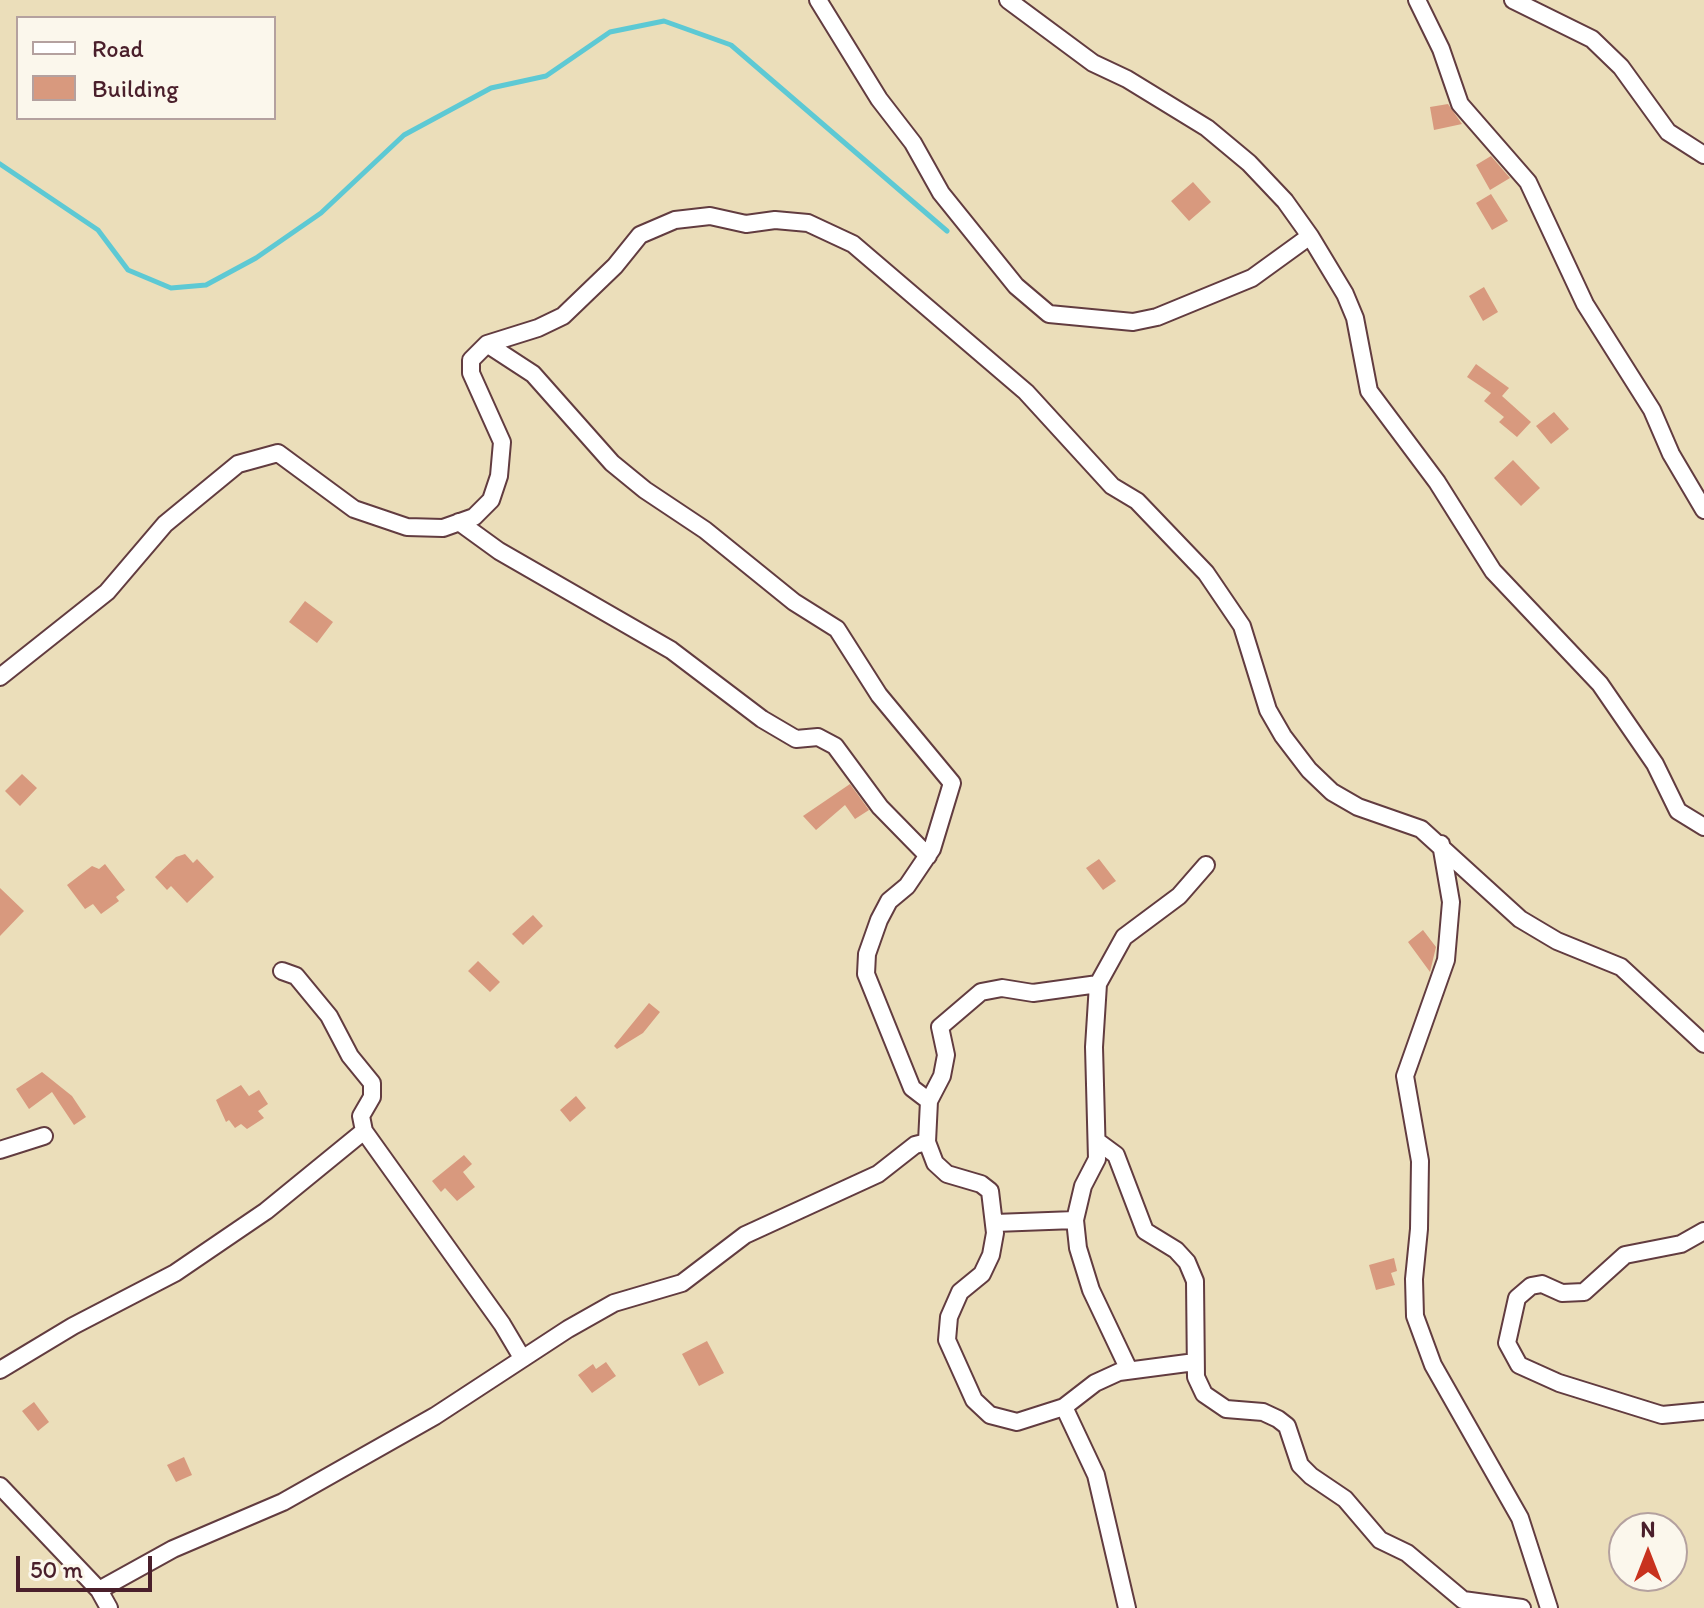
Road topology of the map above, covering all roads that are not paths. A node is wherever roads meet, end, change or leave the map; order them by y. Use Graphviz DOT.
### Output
graph roads {
  1 [pos="818,0"];
  2 [pos="1008,0"];
  3 [pos="1417,0"];
  4 [pos="1513,0"];
  5 [pos="1704,155"];
  6 [pos="1310,236"];
  7 [pos="487,344"];
  8 [pos="1704,510"];
  9 [pos="459,522"];
  10 [pos="0,677"];
  11 [pos="1704,827"];
  12 [pos="1441,844"];
  13 [pos="928,856"];
  14 [pos="1206,865"];
  15 [pos="282,971"];
  16 [pos="1098,984"];
  17 [pos="1704,1044"];
  18 [pos="929,1101"];
  19 [pos="364,1131"];
  20 [pos="44,1136"];
  21 [pos="1097,1141"];
  22 [pos="927,1142"];
  23 [pos="0,1150"];
  24 [pos="1075,1220"];
  25 [pos="995,1223"];
  26 [pos="1704,1231"];
  27 [pos="521,1356"];
  28 [pos="1195,1362"];
  29 [pos="0,1370"];
  30 [pos="1129,1370"];
  31 [pos="1064,1407"];
  32 [pos="1704,1411"];
  33 [pos="0,1486"];
  34 [pos="99,1590"];
  35 [pos="109,1608"];
  36 [pos="1127,1608"];
  37 [pos="1522,1608"];
  38 [pos="1549,1608"];
  1 -- 6 [label="street"];
  2 -- 6 [label="street"];
  3 -- 8 [label="street"];
  4 -- 5 [label="street"];
  6 -- 11 [label="street"];
  7 -- 9 [label="street"];
  7 -- 12 [label="street"];
  7 -- 13 [label="street"];
  9 -- 10 [label="street"];
  9 -- 13 [label="street"];
  12 -- 17 [label="street"];
  12 -- 38 [label="street"];
  13 -- 18 [label="street"];
  14 -- 16 [label="street"];
  15 -- 19 [label="street"];
  16 -- 18 [label="street"];
  16 -- 21 [label="street"];
  18 -- 22 [label="street"];
  19 -- 27 [label="street"];
  19 -- 29 [label="street"];
  20 -- 23 [label="street"];
  21 -- 24 [label="street"];
  21 -- 28 [label="street"];
  22 -- 25 [label="street"];
  22 -- 27 [label="street"];
  24 -- 25 [label="street"];
  24 -- 30 [label="street"];
  25 -- 31 [label="street"];
  26 -- 32 [label="street"];
  27 -- 34 [label="street"];
  28 -- 30 [label="street"];
  28 -- 37 [label="street"];
  30 -- 31 [label="street"];
  31 -- 36 [label="street"];
  33 -- 34 [label="street"];
  34 -- 35 [label="street"];
}
